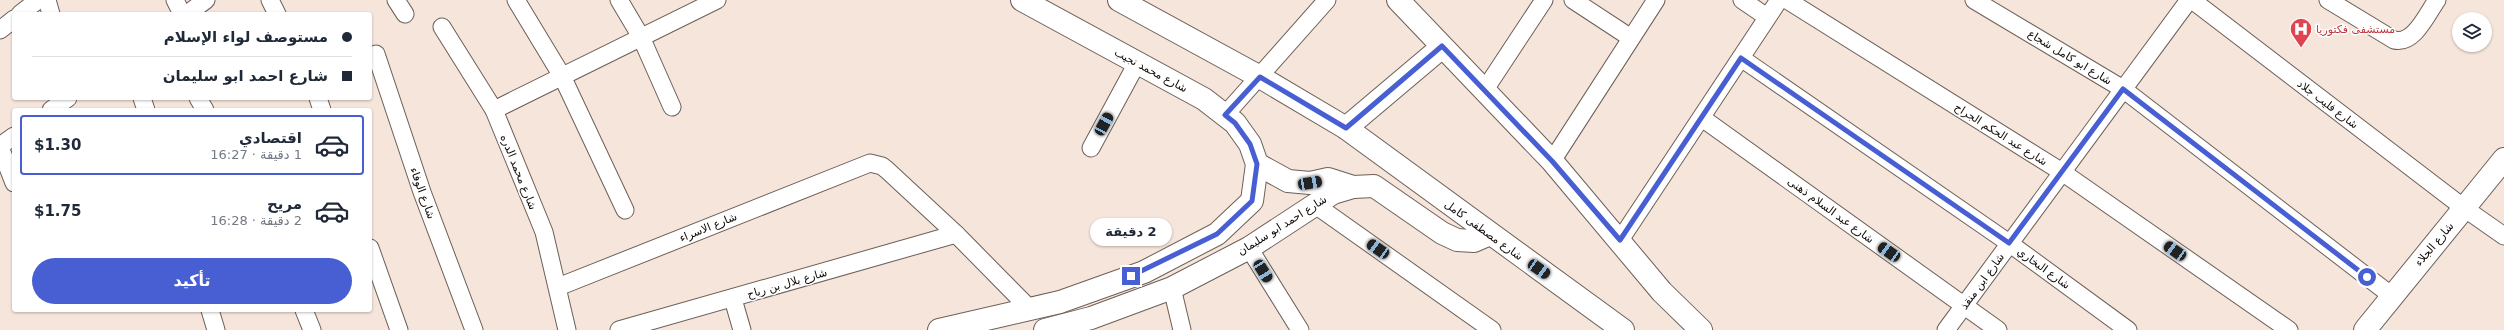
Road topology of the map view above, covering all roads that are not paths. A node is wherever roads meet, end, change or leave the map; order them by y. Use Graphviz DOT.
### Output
graph roads {
  1 [pos="38,0"];
  2 [pos="46,0"];
  3 [pos="175,0"];
  4 [pos="206,0"];
  5 [pos="270,0"];
  6 [pos="516,0"];
  7 [pos="619,0"];
  8 [pos="717,0"];
  9 [pos="1022,0"];
  10 [pos="1119,0"];
  11 [pos="1327,0"];
  12 [pos="1398,0"];
  13 [pos="1544,0"];
  14 [pos="1573,0"];
  15 [pos="1656,0"];
  16 [pos="1742,0"];
  17 [pos="1779,0"];
  18 [pos="1787,0"];
  19 [pos="1974,0"];
  20 [pos="2190,0"];
  21 [pos="2328,0"];
  22 [pos="2437,0"];
  23 [pos="23,12"];
  24 [pos="50,12"];
  25 [pos="181,12"];
  26 [pos="190,12"];
  27 [pos="276,12"];
  28 [pos="1767,17"];
  29 [pos="442,26"];
  30 [pos="641,37"];
  31 [pos="1631,38"];
  32 [pos="1442,46"];
  33 [pos="376,54"];
  34 [pos="1741,58"];
  35 [pos="1137,63"];
  36 [pos="562,76"];
  37 [pos="1260,77"];
  38 [pos="2123,89"];
  39 [pos="1484,91"];
  40 [pos="67,103"];
  41 [pos="672,107"];
  42 [pos="56,108"];
  43 [pos="494,110"];
  44 [pos="1225,115"];
  45 [pos="1702,118"];
  46 [pos="1346,128"];
  47 [pos="12,138"];
  48 [pos="0,147"];
  49 [pos="1091,148"];
  50 [pos="2504,159"];
  51 [pos="1552,161"];
  52 [pos="1257,164"];
  53 [pos="2062,172"];
  54 [pos="12,178"];
  55 [pos="1353,187"];
  56 [pos="1314,204"];
  57 [pos="2464,208"];
  58 [pos="625,210"];
  59 [pos="956,234"];
  60 [pos="1490,234"];
  61 [pos="2504,236"];
  62 [pos="1620,240"];
  63 [pos="2009,243"];
  64 [pos="1249,248"];
  65 [pos="372,254"];
  66 [pos="558,287"];
  67 [pos="1172,288"];
  68 [pos="1091,290"];
  69 [pos="2392,296"];
  70 [pos="733,299"];
  71 [pos="1964,305"];
  72 [pos="1029,308"];
  73 [pos="211,312"];
  74 [pos="305,312"];
  75 [pos="1089,324"];
  76 [pos="216,330"];
  77 [pos="312,330"];
  78 [pos="399,330"];
  79 [pos="474,330"];
  80 [pos="567,330"];
  81 [pos="619,330"];
  82 [pos="742,330"];
  83 [pos="939,330"];
  84 [pos="1045,330"];
  85 [pos="1182,330"];
  86 [pos="1300,330"];
  87 [pos="1492,330"];
  88 [pos="1624,330"];
  89 [pos="1701,330"];
  90 [pos="1946,330"];
  91 [pos="1998,330"];
  92 [pos="2128,330"];
  93 [pos="2289,330"];
  94 [pos="2364,330"];
  1 -- 23 [label="street"];
  2 -- 24 [label="street"];
  3 -- 25 [label="street"];
  4 -- 26 [label="street"];
  5 -- 27 [label="street"];
  6 -- 36 [label="street"];
  7 -- 30 [label="street"];
  8 -- 30 [label="street"];
  9 -- 35 [label="main road, شارع محمد نجيب"];
  10 -- 37 [label="main road"];
  11 -- 37 [label="street"];
  12 -- 32 [label="main road"];
  13 -- 39 [label="street"];
  14 -- 31 [label="street"];
  15 -- 31 [label="street"];
  16 -- 28 [label="street"];
  17 -- 28 [label="street"];
  18 -- 53 [label="street, شارع عبد الحكم الجراح"];
  19 -- 38 [label="street, شارع ابو كامل شجاع"];
  20 -- 38 [label="street, شارع ابن منقذ"];
  20 -- 57 [label="street, شارع فليب جلاد"];
  21 -- 22 [label="street"];
  28 -- 34 [label="street"];
  29 -- 43 [label="street, شارع محمد الدره"];
  30 -- 36 [label="street"];
  30 -- 41 [label="street"];
  31 -- 51 [label="street"];
  32 -- 39 [label="main road"];
  32 -- 46 [label="main road"];
  33 -- 79 [label="street, شارع الوفاء"];
  34 -- 45 [label="street"];
  34 -- 63 [label="street, شارع البخاري"];
  35 -- 44 [label="main road, شارع محمد نجيب"];
  35 -- 49 [label="street"];
  36 -- 43 [label="street"];
  36 -- 58 [label="street"];
  37 -- 44 [label="street"];
  37 -- 46 [label="main road"];
  38 -- 53 [label="street, شارع ابن منقذ"];
  38 -- 69 [label="street, شارع ابو كامل شجاع"];
  39 -- 51 [label="main road"];
  40 -- 42 [label="street"];
  43 -- 66 [label="street, شارع محمد الدره"];
  44 -- 52 [label="main road, شارع محمد نجيب"];
  45 -- 62 [label="street"];
  45 -- 71 [label="street, شارع عبد السلام ذهنى"];
  46 -- 60 [label="main road, شارع مصطفى كامل"];
  47 -- 48 [label="street"];
  48 -- 54 [label="street"];
  50 -- 57 [label="main road, شارع الجلاء"];
  51 -- 62 [label="main road"];
  52 -- 55 [label="main road"];
  52 -- 68 [label="main road"];
  53 -- 63 [label="street, شارع ابن منقذ"];
  53 -- 93 [label="street, شارع عبد الحكم الجراح"];
  55 -- 56 [label="main road, شارع احمد ابو سليمان"];
  55 -- 60 [label="main road, شارع احمد ابو سليمان"];
  56 -- 64 [label="main road, شارع احمد ابو سليمان"];
  56 -- 87 [label="street"];
  57 -- 61 [label="street, شارع فليب جلاد"];
  57 -- 69 [label="main road, شارع الجلاء"];
  59 -- 66 [label="street, شارع الاسراء"];
  59 -- 70 [label="street, شارع بلال بن رباح"];
  59 -- 72 [label="street, شارع الاسراء"];
  60 -- 88 [label="main road, شارع مصطفى كامل"];
  62 -- 89 [label="main road"];
  63 -- 71 [label="street, شارع ابن منقذ"];
  63 -- 92 [label="street, شارع البخاري"];
  64 -- 67 [label="main road, شارع احمد ابو سليمان"];
  64 -- 86 [label="street"];
  65 -- 78 [label="street"];
  66 -- 80 [label="street, شارع محمد الدره"];
  67 -- 75 [label="main road, شارع احمد ابو سليمان"];
  67 -- 85 [label="street"];
  68 -- 72 [label="main road"];
  68 -- 75 [label="street"];
  69 -- 94 [label="main road, شارع الجلاء"];
  70 -- 81 [label="street, شارع بلال بن رباح"];
  70 -- 82 [label="street"];
  71 -- 90 [label="street, شارع ابن منقذ"];
  71 -- 91 [label="street, شارع عبد السلام ذهنى"];
  72 -- 83 [label="main road"];
  73 -- 76 [label="street"];
  74 -- 77 [label="street"];
  75 -- 84 [label="main road, شارع احمد ابو سليمان"];
}
